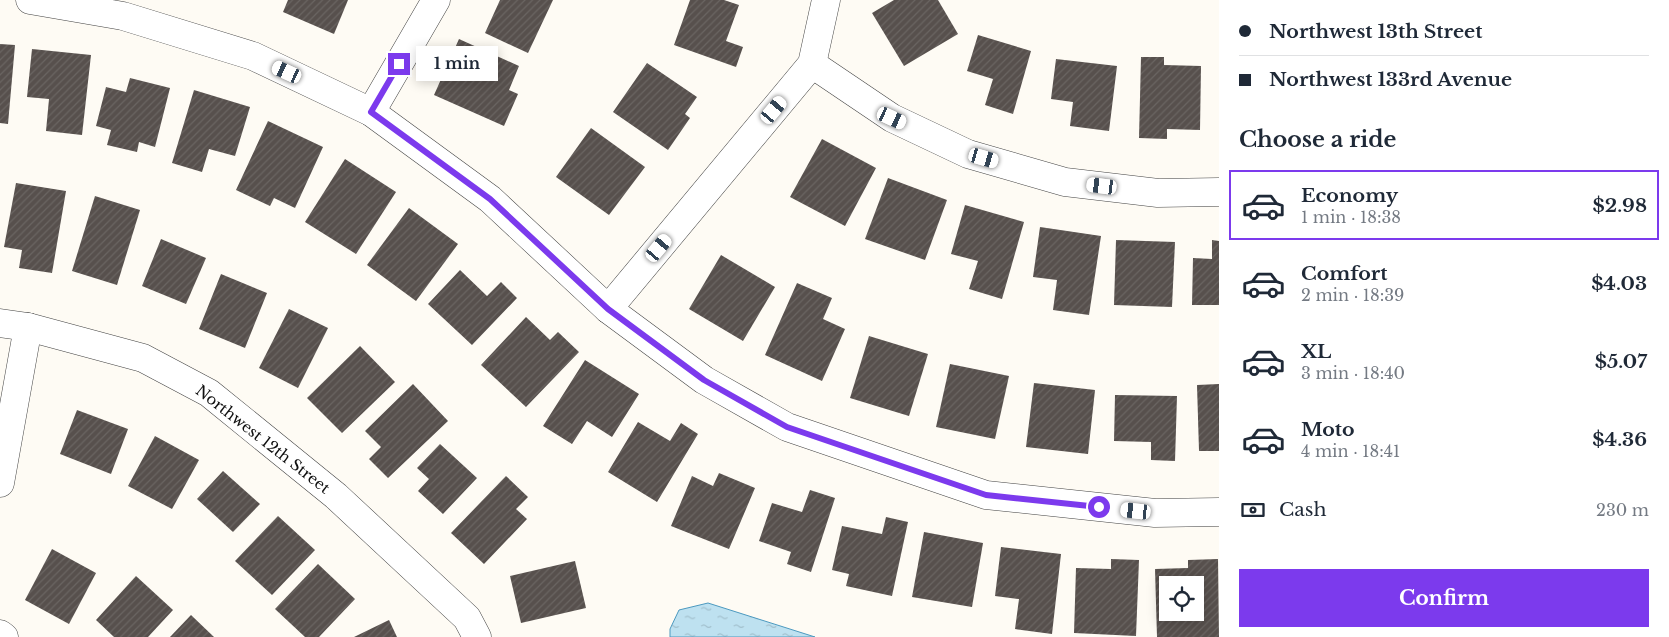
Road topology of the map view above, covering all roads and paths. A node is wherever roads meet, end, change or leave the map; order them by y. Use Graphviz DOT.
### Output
graph roads {
  1 [pos="30,0"];
  2 [pos="436,0"];
  3 [pos="826,0"];
  4 [pos="812,64"];
  5 [pos="371,112"];
  6 [pos="1219,192"];
  7 [pos="608,309"];
  8 [pos="0,323"];
  9 [pos="28,327"];
  10 [pos="0,483"];
  11 [pos="1219,512"];
  12 [pos="0,634"];
  13 [pos="4,637"];
  14 [pos="477,637"];
  1 -- 5 [label="street"];
  2 -- 5 [label="street"];
  3 -- 4 [label="street"];
  4 -- 6 [label="street"];
  4 -- 7 [label="street"];
  5 -- 7 [label="street"];
  7 -- 11 [label="street"];
  8 -- 9 [label="street, Northwest 12th Street"];
  9 -- 10 [label="street"];
  9 -- 14 [label="street, Northwest 12th Street"];
  12 -- 13 [label="street"];
}
